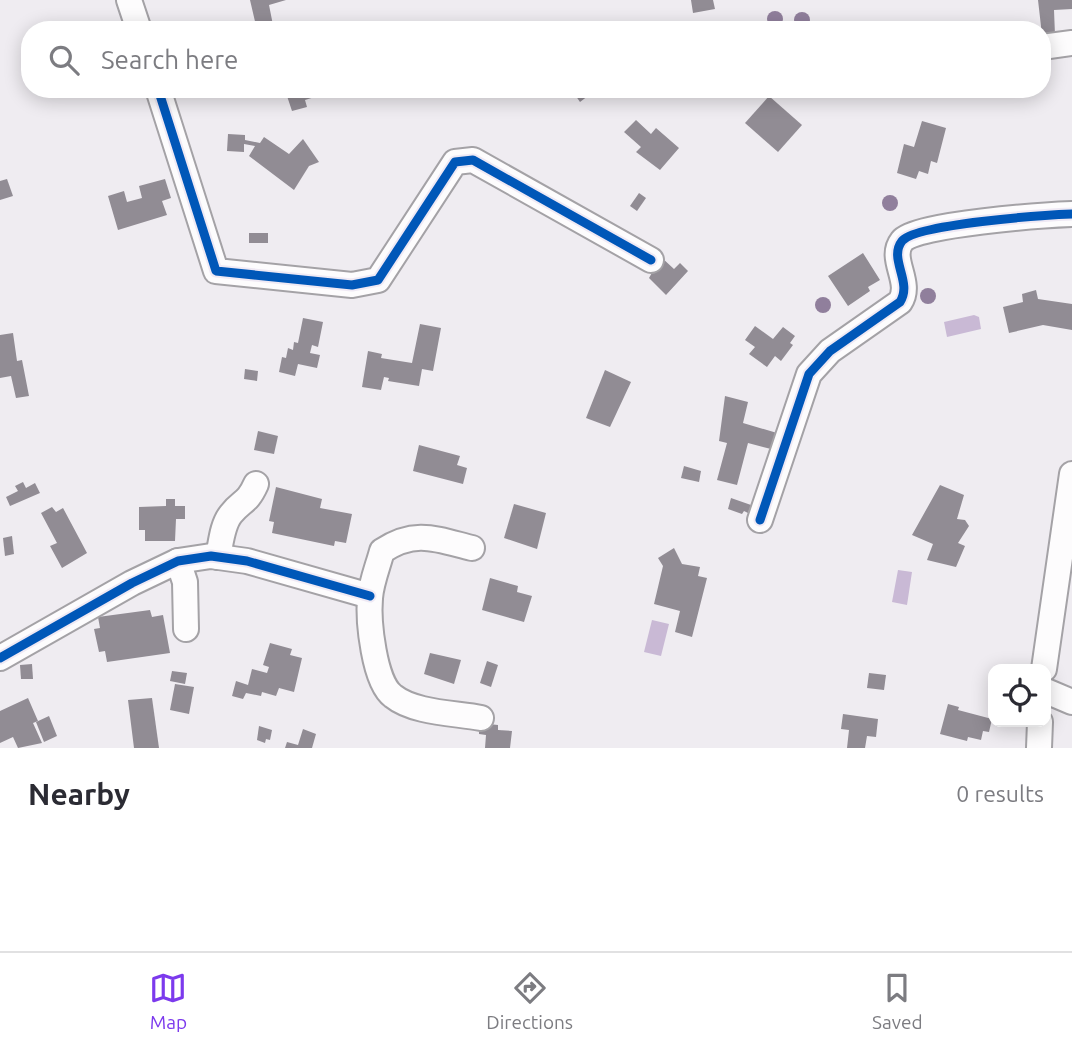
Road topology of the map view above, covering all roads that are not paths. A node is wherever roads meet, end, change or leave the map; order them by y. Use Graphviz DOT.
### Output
graph roads {
  1 [pos="129,0"];
  2 [pos="136,21"];
  3 [pos="1072,43"];
  4 [pos="1051,46"];
  5 [pos="161,98"];
  6 [pos="1072,214"];
  7 [pos="651,260"];
  8 [pos="1072,474"];
  9 [pos="256,484"];
  10 [pos="760,520"];
  11 [pos="472,548"];
  12 [pos="218,557"];
  13 [pos="178,561"];
  14 [pos="370,596"];
  15 [pos="186,629"];
  16 [pos="0,658"];
  17 [pos="1045,664"];
  18 [pos="1051,693"];
  19 [pos="1072,702"];
  20 [pos="481,719"];
  21 [pos="1040,727"];
  22 [pos="1039,748"];
  1 -- 2 [label="street"];
  3 -- 4 [label="street"];
  5 -- 7 [label="street"];
  6 -- 10 [label="street"];
  8 -- 17 [label="street"];
  9 -- 12 [label="street"];
  11 -- 14 [label="street"];
  12 -- 13 [label="street"];
  12 -- 14 [label="street"];
  13 -- 15 [label="street"];
  13 -- 16 [label="street"];
  14 -- 20 [label="street"];
  18 -- 19 [label="street"];
  21 -- 22 [label="street"];
}
